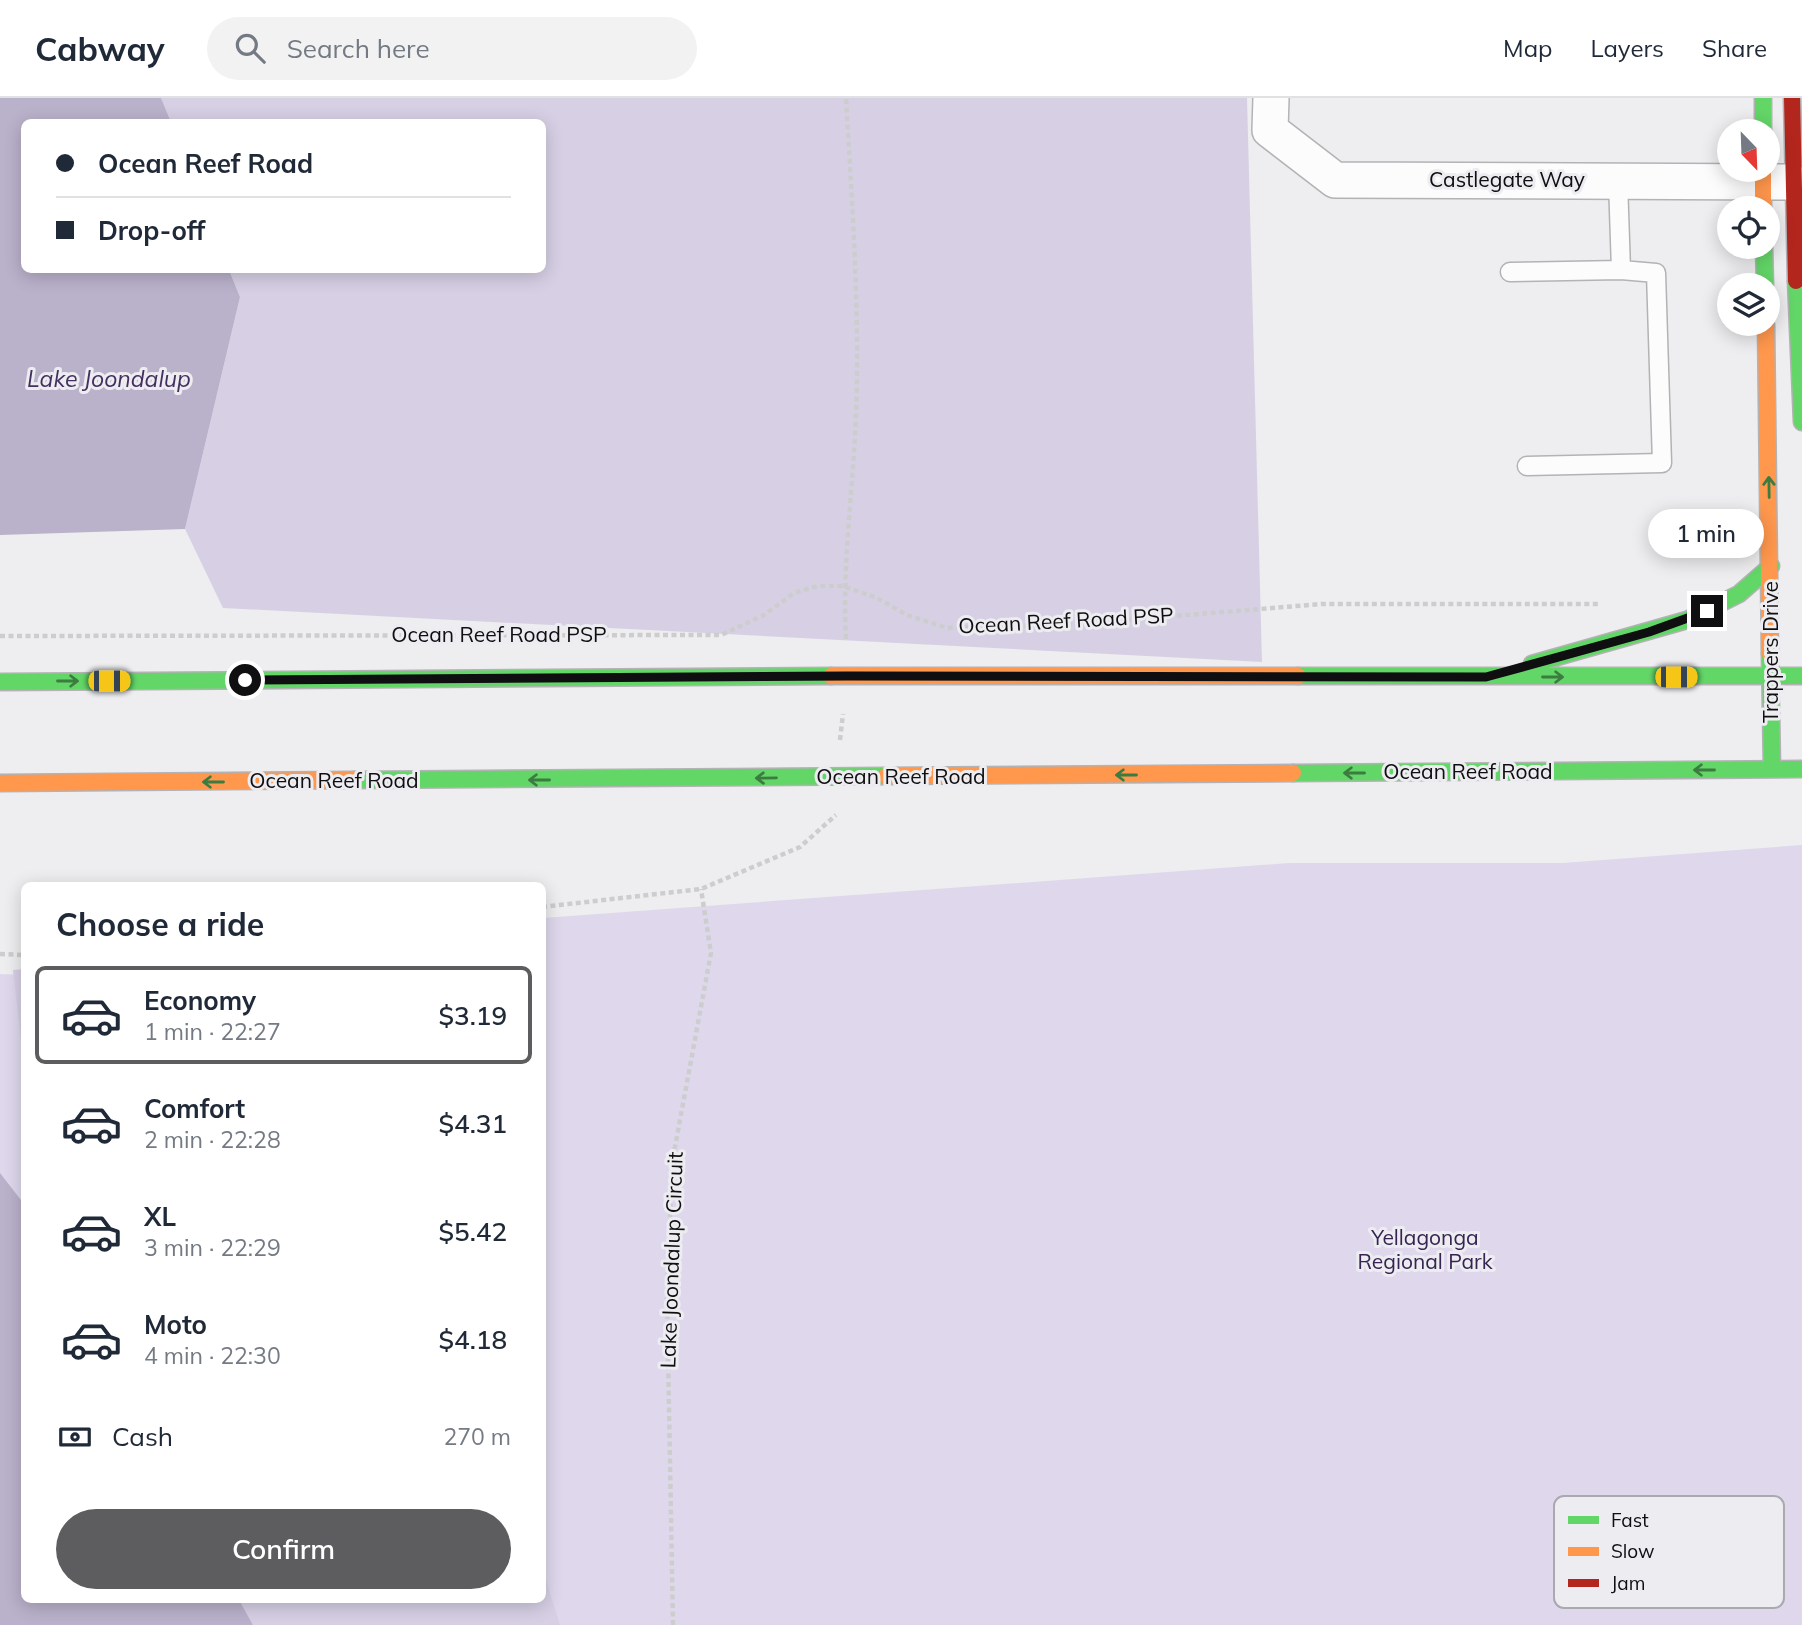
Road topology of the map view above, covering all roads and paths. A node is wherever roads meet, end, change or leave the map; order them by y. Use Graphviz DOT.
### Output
graph roads {
  1 [pos="846,98"];
  2 [pos="1271,98"];
  3 [pos="1763,98"];
  4 [pos="1793,98"];
  5 [pos="1763,119"];
  6 [pos="1618,181"];
  7 [pos="1770,185"];
  8 [pos="1621,270"];
  9 [pos="1510,272"];
  10 [pos="1766,336"];
  11 [pos="1802,422"];
  12 [pos="1527,466"];
  13 [pos="1771,566"];
  14 [pos="843,586"];
  15 [pos="1608,603"];
  16 [pos="0,636"];
  17 [pos="848,676"];
  18 [pos="1802,676"];
  19 [pos="1486,677"];
  20 [pos="1772,677"];
  21 [pos="0,682"];
  22 [pos="1772,769"];
  23 [pos="1802,769"];
  24 [pos="835,777"];
  25 [pos="0,783"];
  26 [pos="701,890"];
  27 [pos="546,907"];
  28 [pos="0,954"];
  29 [pos="21,955"];
  30 [pos="673,1625"];
  1 -- 14 [label="path"];
  2 -- 6 [label="street, Castlegate Way"];
  3 -- 5 [label="main road"];
  4 -- 7 [label="main road"];
  6 -- 7 [label="street, Castlegate Way"];
  6 -- 8 [label="lane"];
  7 -- 11 [label="main road"];
  8 -- 9 [label="lane"];
  8 -- 12 [label="lane"];
  13 -- 10 [label="main road, Trappers Drive, one-way"];
  13 -- 19 [label="main road"];
  13 -- 20 [label="main road, Trappers Drive"];
  14 -- 15 [label="path, Ocean Reef Road PSP"];
  14 -- 16 [label="path, Ocean Reef Road PSP"];
  14 -- 17 [label="path"];
  17 -- 19 [label="main road"];
  21 -- 17 [label="main road, one-way"];
  17 -- 24 [label="path"];
  18 -- 20 [label="main road"];
  19 -- 20 [label="main road, one-way"];
  20 -- 22 [label="main road, Trappers Drive"];
  22 -- 23 [label="main road, Ocean Reef Road"];
  22 -- 24 [label="main road, Ocean Reef Road, one-way"];
  24 -- 25 [label="main road, Ocean Reef Road, one-way"];
  24 -- 26 [label="path"];
  26 -- 27 [label="path"];
  26 -- 30 [label="path, Lake Joondalup Circuit"];
  28 -- 29 [label="path"];
}
